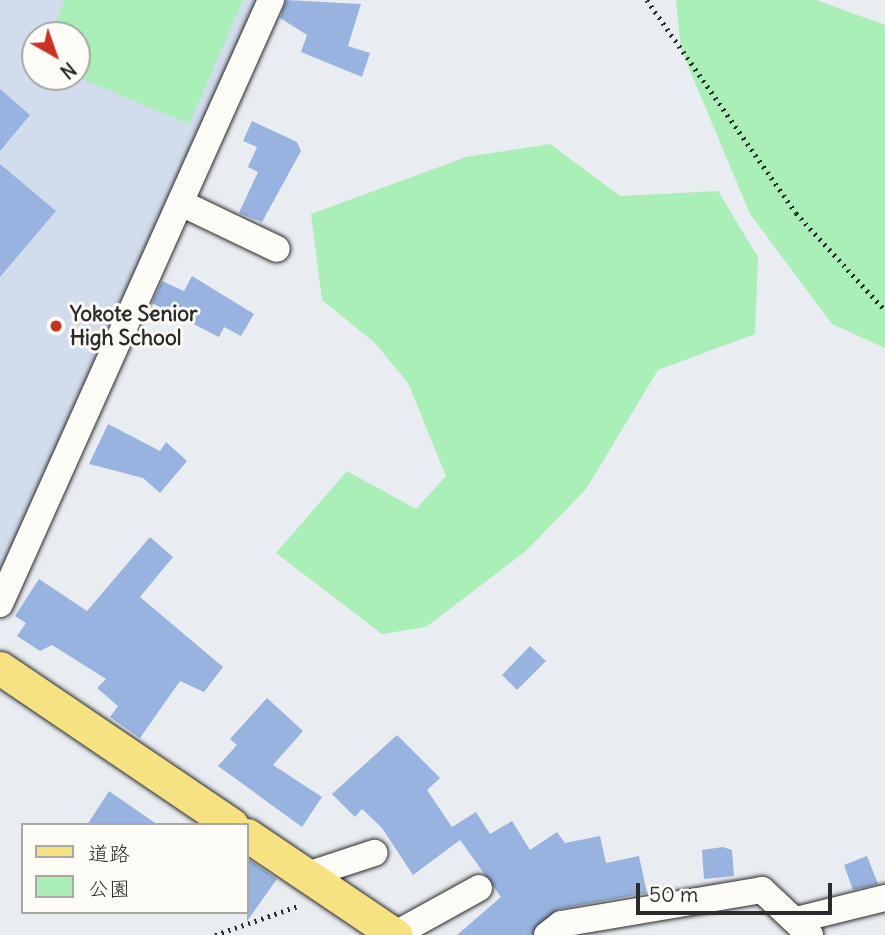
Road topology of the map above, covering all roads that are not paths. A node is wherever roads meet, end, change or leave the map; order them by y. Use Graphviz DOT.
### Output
graph roads {
  1 [pos="271,0"];
  2 [pos="181,203"];
  3 [pos="277,249"];
  4 [pos="0,604"];
  5 [pos="0,668"];
  6 [pos="229,823"];
  7 [pos="248,836"];
  8 [pos="374,853"];
  9 [pos="307,875"];
  10 [pos="479,888"];
  11 [pos="885,898"];
  12 [pos="803,928"];
  13 [pos="395,935"];
  14 [pos="547,935"];
  1 -- 2 [label="street"];
  2 -- 3 [label="street"];
  2 -- 4 [label="street"];
  5 -- 6 [label="main road"];
  7 -- 9 [label="main road"];
  8 -- 9 [label="street"];
  9 -- 13 [label="main road"];
  10 -- 13 [label="street"];
  11 -- 12 [label="street"];
  12 -- 14 [label="street"];
}
